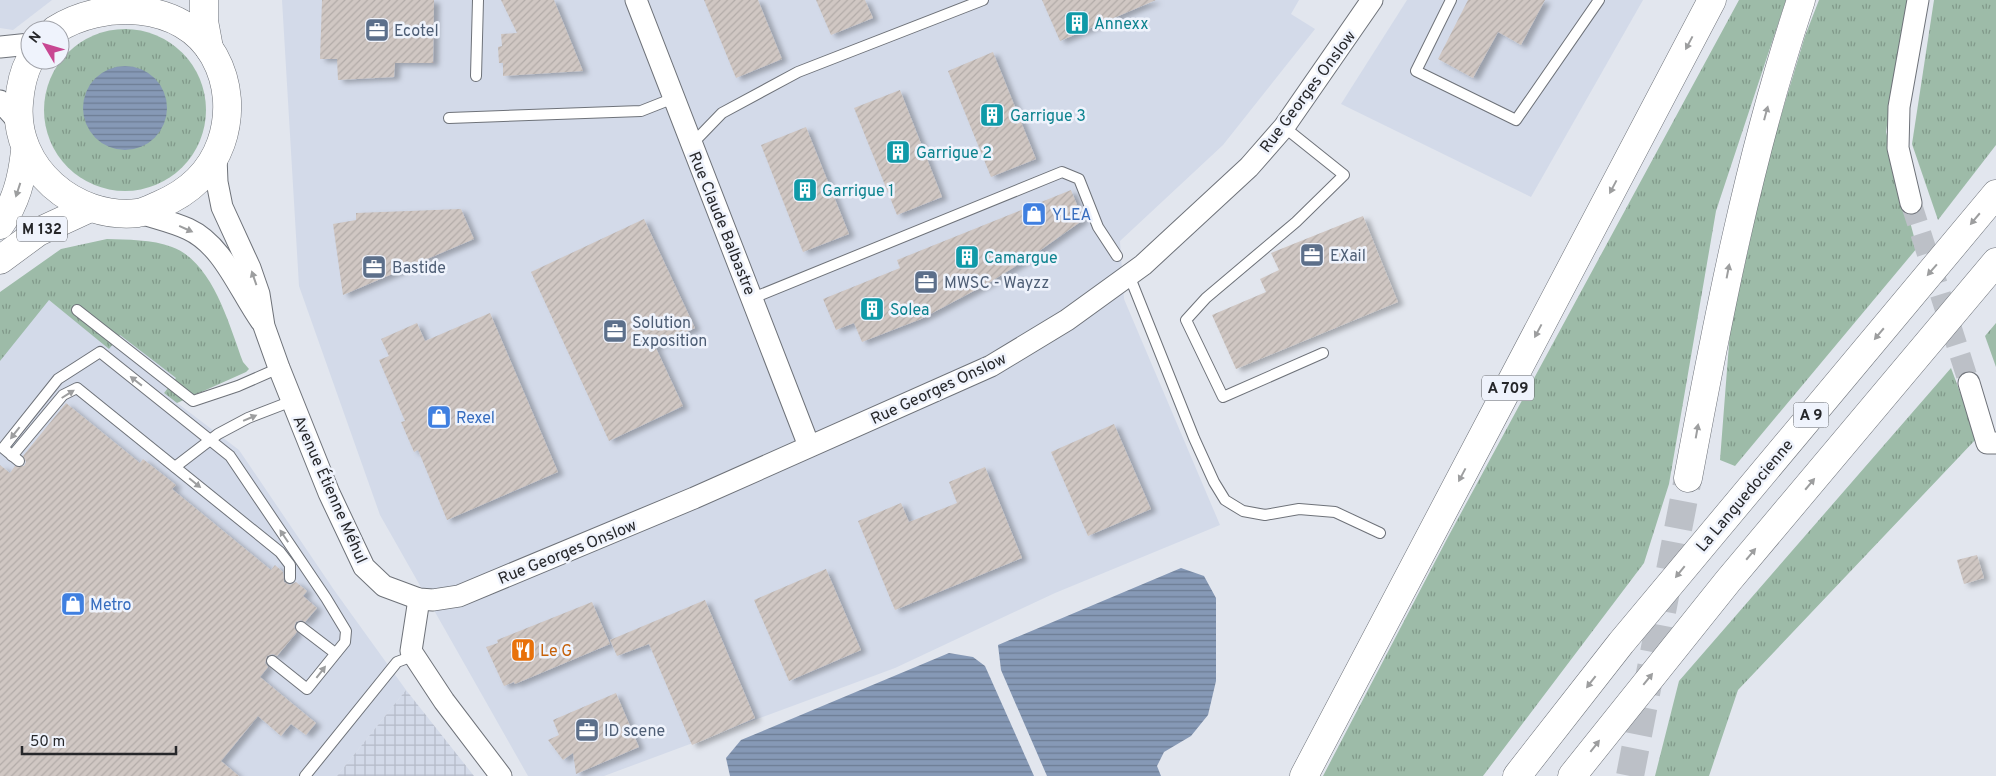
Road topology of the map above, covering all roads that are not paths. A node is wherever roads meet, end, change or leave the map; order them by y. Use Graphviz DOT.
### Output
graph roads {
  1 [pos="204,0"];
  2 [pos="478,0"];
  3 [pos="636,0"];
  4 [pos="983,0"];
  5 [pos="1451,0"];
  6 [pos="1599,0"];
  7 [pos="1712,0"];
  8 [pos="1801,0"];
  9 [pos="1918,0"];
  10 [pos="137,2"];
  11 [pos="1364,3"];
  12 [pos="68,20"];
  13 [pos="20,45"];
  14 [pos="0,47"];
  15 [pos="209,48"];
  16 [pos="26,70"];
  17 [pos="476,76"];
  18 [pos="674,98"];
  19 [pos="9,110"];
  20 [pos="450,118"];
  21 [pos="1284,127"];
  22 [pos="692,144"];
  23 [pos="25,151"];
  24 [pos="216,156"];
  25 [pos="1996,194"];
  26 [pos="1911,203"];
  27 [pos="90,208"];
  28 [pos="140,213"];
  29 [pos="0,225"];
  30 [pos="1117,256"];
  31 [pos="0,260"];
  32 [pos="1996,262"];
  33 [pos="1129,275"];
  34 [pos="753,298"];
  35 [pos="77,310"];
  36 [pos="264,326"];
  37 [pos="1323,353"];
  38 [pos="279,368"];
  39 [pos="1969,383"];
  40 [pos="292,401"];
  41 [pos="210,440"];
  42 [pos="1992,443"];
  43 [pos="809,446"];
  44 [pos="175,467"];
  45 [pos="1688,478"];
  46 [pos="1380,533"];
  47 [pos="290,578"];
  48 [pos="420,599"];
  49 [pos="301,627"];
  50 [pos="335,653"];
  51 [pos="413,656"];
  52 [pos="272,662"];
  53 [pos="305,776"];
  54 [pos="501,776"];
  55 [pos="1304,776"];
  56 [pos="1517,776"];
  57 [pos="1572,776"];
  1 -- 15 [label="main road"];
  2 -- 17 [label="lane"];
  3 -- 18 [label="street, Rue Claude Balbastre"];
  4 -- 22 [label="lane"];
  5 -- 6 [label="lane"];
  7 -- 55 [label="main road, A 709, one-way"];
  45 -- 8 [label="main road, one-way"];
  9 -- 26 [label="street"];
  10 -- 12 [label="main road"];
  10 -- 15 [label="main road"];
  11 -- 21 [label="street, Rue Georges Onslow"];
  13 -- 14 [label="street"];
  15 -- 24 [label="main road"];
  16 -- 19 [label="main road"];
  18 -- 20 [label="lane"];
  18 -- 22 [label="street, Rue Claude Balbastre"];
  19 -- 23 [label="main road"];
  21 -- 33 [label="street, Rue Georges Onslow"];
  21 -- 37 [label="lane"];
  22 -- 34 [label="street, Rue Claude Balbastre"];
  23 -- 27 [label="main road"];
  23 -- 29 [label="main road, M 132, one-way"];
  24 -- 28 [label="main road"];
  36 -- 24 [label="street, Avenue Étienne Méhul, one-way"];
  25 -- 56 [label="main road, La Languedocienne / A 9, one-way"];
  27 -- 28 [label="main road"];
  27 -- 31 [label="main road, M 132"];
  28 -- 36 [label="street, Avenue Étienne Méhul, one-way"];
  30 -- 34 [label="lane"];
  57 -- 32 [label="main road, A 9, one-way"];
  33 -- 43 [label="street, Rue Georges Onslow"];
  33 -- 46 [label="lane"];
  34 -- 43 [label="street, Rue Claude Balbastre"];
  35 -- 38 [label="lane"];
  36 -- 38 [label="street, Avenue Étienne Méhul"];
  38 -- 40 [label="street, Avenue Étienne Méhul"];
  39 -- 42 [label="street"];
  41 -- 40 [label="lane, one-way"];
  40 -- 48 [label="street, Avenue Étienne Méhul"];
  41 -- 44 [label="lane"];
  41 -- 44 [label="lane, one-way"];
  50 -- 41 [label="lane, one-way"];
  43 -- 48 [label="street, Rue Georges Onslow"];
  44 -- 47 [label="lane, one-way"];
  48 -- 51 [label="street"];
  49 -- 50 [label="lane"];
  52 -- 50 [label="lane, one-way"];
  51 -- 53 [label="lane"];
  51 -- 54 [label="street"];
}
